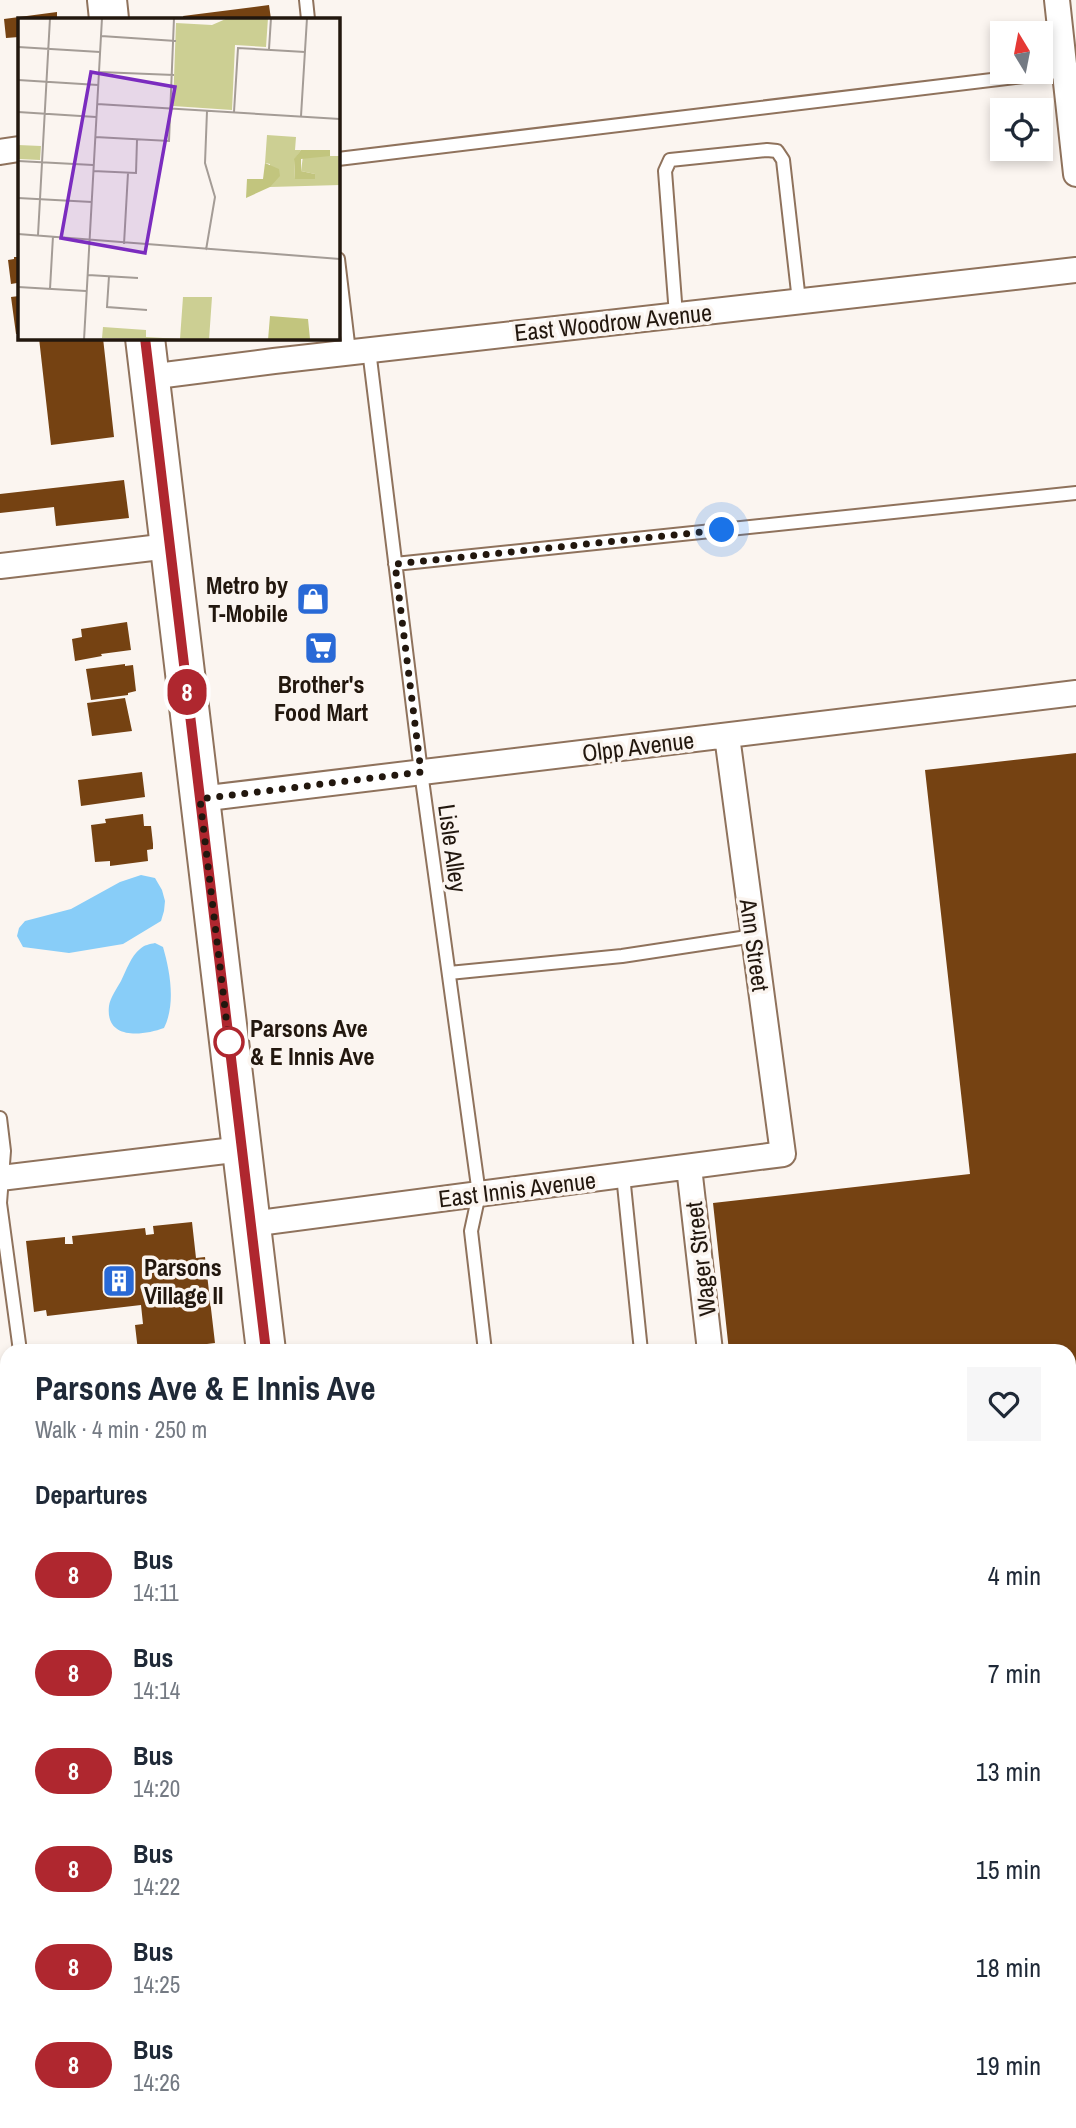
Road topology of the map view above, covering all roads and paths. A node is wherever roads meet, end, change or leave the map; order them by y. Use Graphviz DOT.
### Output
graph roads {
  1 [pos="107,0"];
  2 [pos="306,0"];
  3 [pos="1057,0"];
  4 [pos="109,18"];
  5 [pos="309,18"];
  6 [pos="1069,75"];
  7 [pos="18,149"];
  8 [pos="0,152"];
  9 [pos="340,159"];
  10 [pos="1076,174"];
  11 [pos="340,268"];
  12 [pos="1076,270"];
  13 [pos="799,301"];
  14 [pos="676,315"];
  15 [pos="145,340"];
  16 [pos="359,351"];
  17 [pos="149,377"];
  18 [pos="1076,492"];
  19 [pos="169,546"];
  20 [pos="395,564"];
  21 [pos="0,566"];
  22 [pos="1076,693"];
  23 [pos="727,736"];
  24 [pos="421,772"];
  25 [pos="200,799"];
  26 [pos="754,936"];
  27 [pos="449,973"];
  28 [pos="0,1118"];
  29 [pos="242,1149"];
  30 [pos="783,1154"];
  31 [pos="689,1167"];
  32 [pos="622,1175"];
  33 [pos="1,1177"];
  34 [pos="479,1194"];
  35 [pos="251,1224"];
  36 [pos="19,1344"];
  37 [pos="265,1344"];
  38 [pos="484,1344"];
  39 [pos="640,1344"];
  40 [pos="709,1344"];
  1 -- 4 [label="main road"];
  2 -- 5 [label="lane"];
  3 -- 6 [label="street"];
  6 -- 9 [label="lane"];
  6 -- 10 [label="street"];
  7 -- 8 [label="street"];
  11 -- 16 [label="lane, Lisle Alley"];
  12 -- 13 [label="street, East Woodrow Avenue"];
  13 -- 14 [label="street, East Woodrow Avenue"];
  13 -- 14 [label="lane"];
  14 -- 16 [label="street, East Woodrow Avenue"];
  15 -- 17 [label="main road"];
  16 -- 17 [label="street, East Woodrow Avenue"];
  16 -- 20 [label="lane, Lisle Alley"];
  17 -- 19 [label="main road"];
  18 -- 20 [label="lane"];
  19 -- 21 [label="street"];
  19 -- 25 [label="main road"];
  20 -- 24 [label="lane, Lisle Alley"];
  22 -- 23 [label="street, Olpp Avenue"];
  23 -- 24 [label="street, Olpp Avenue"];
  23 -- 26 [label="street, Ann Street"];
  24 -- 25 [label="street, Olpp Avenue"];
  24 -- 27 [label="lane, Lisle Alley"];
  25 -- 29 [label="main road"];
  26 -- 27 [label="lane"];
  26 -- 30 [label="street, Ann Street"];
  27 -- 34 [label="lane, Lisle Alley"];
  28 -- 33 [label="lane"];
  29 -- 33 [label="street"];
  29 -- 35 [label="main road"];
  30 -- 31 [label="street, East Innis Avenue"];
  31 -- 32 [label="street, East Innis Avenue"];
  31 -- 40 [label="street, Wager Street"];
  32 -- 34 [label="street, East Innis Avenue"];
  32 -- 39 [label="lane"];
  33 -- 36 [label="lane"];
  34 -- 35 [label="street, East Innis Avenue"];
  34 -- 38 [label="lane, Lisle Alley"];
  35 -- 37 [label="main road"];
}
